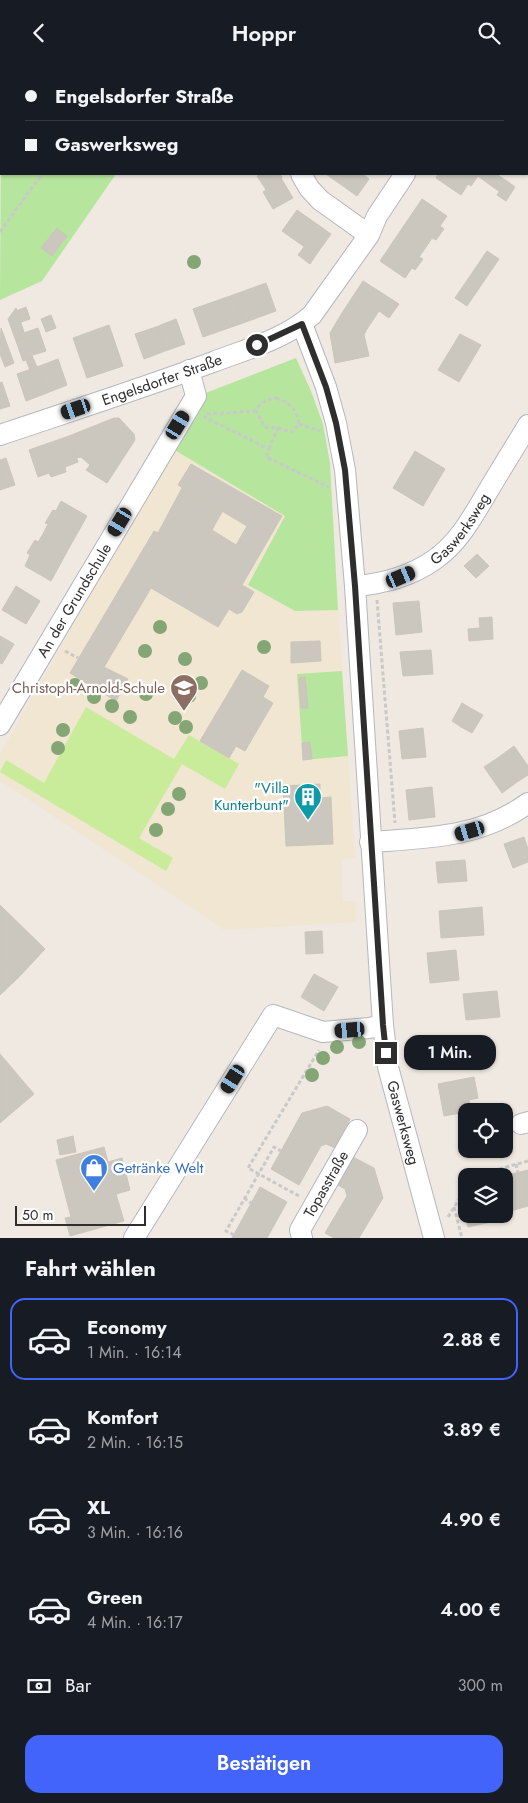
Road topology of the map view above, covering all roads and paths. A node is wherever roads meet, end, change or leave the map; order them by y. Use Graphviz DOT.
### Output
graph roads {
  1 [pos="41,175"];
  2 [pos="302,175"];
  3 [pos="404,175"];
  4 [pos="417,175"];
  5 [pos="0,232"];
  6 [pos="369,235"];
  7 [pos="302,324"];
  8 [pos="189,370"];
  9 [pos="256,411"];
  10 [pos="528,425"];
  11 [pos="278,428"];
  12 [pos="0,435"];
  13 [pos="268,449"];
  14 [pos="347,490"];
  15 [pos="376,584"];
  16 [pos="355,586"];
  17 [pos="0,725"];
  18 [pos="528,803"];
  19 [pos="396,840"];
  20 [pos="370,841"];
  21 [pos="383,1025"];
  22 [pos="330,1032"];
  23 [pos="357,1130"];
  24 [pos="281,1151"];
  25 [pos="528,1161"];
  26 [pos="516,1164"];
  27 [pos="502,1168"];
  28 [pos="518,1173"];
  29 [pos="258,1174"];
  30 [pos="244,1199"];
  31 [pos="458,1201"];
  32 [pos="251,1203"];
  33 [pos="315,1205"];
  34 [pos="454,1207"];
  35 [pos="439,1230"];
  36 [pos="234,1235"];
  37 [pos="134,1238"];
  38 [pos="302,1238"];
  39 [pos="462,1238"];
  1 -- 5 [label="path"];
  2 -- 6 [label="street"];
  3 -- 6 [label="street, Engelsdorfer Straße"];
  4 -- 6 [label="street, Engelsdorfer Straße"];
  6 -- 7 [label="street, Engelsdorfer Straße"];
  7 -- 8 [label="street, Engelsdorfer Straße"];
  7 -- 14 [label="street, Gaswerksweg"];
  8 -- 12 [label="street, Engelsdorfer Straße"];
  8 -- 17 [label="street, An der Grundschule"];
  9 -- 11 [label="path"];
  9 -- 11 [label="path"];
  9 -- 13 [label="path"];
  10 -- 15 [label="street, Gaswerksweg"];
  11 -- 13 [label="path"];
  13 -- 14 [label="path"];
  14 -- 16 [label="street, Gaswerksweg"];
  15 -- 16 [label="street, Gaswerksweg"];
  15 -- 19 [label="path"];
  16 -- 20 [label="street, Gaswerksweg"];
  18 -- 19 [label="street"];
  19 -- 20 [label="street"];
  20 -- 21 [label="street, Gaswerksweg"];
  21 -- 22 [label="street"];
  21 -- 35 [label="street, Gaswerksweg"];
  22 -- 29 [label="path"];
  22 -- 37 [label="street"];
  23 -- 33 [label="street, Topasstraße"];
  24 -- 29 [label="path"];
  25 -- 26 [label="path"];
  26 -- 27 [label="path"];
  26 -- 28 [label="path"];
  29 -- 30 [label="path"];
  29 -- 33 [label="path"];
  30 -- 32 [label="path"];
  30 -- 36 [label="path"];
  31 -- 34 [label="path"];
  33 -- 38 [label="street, Topasstraße"];
  34 -- 35 [label="path"];
  34 -- 39 [label="path"];
}
